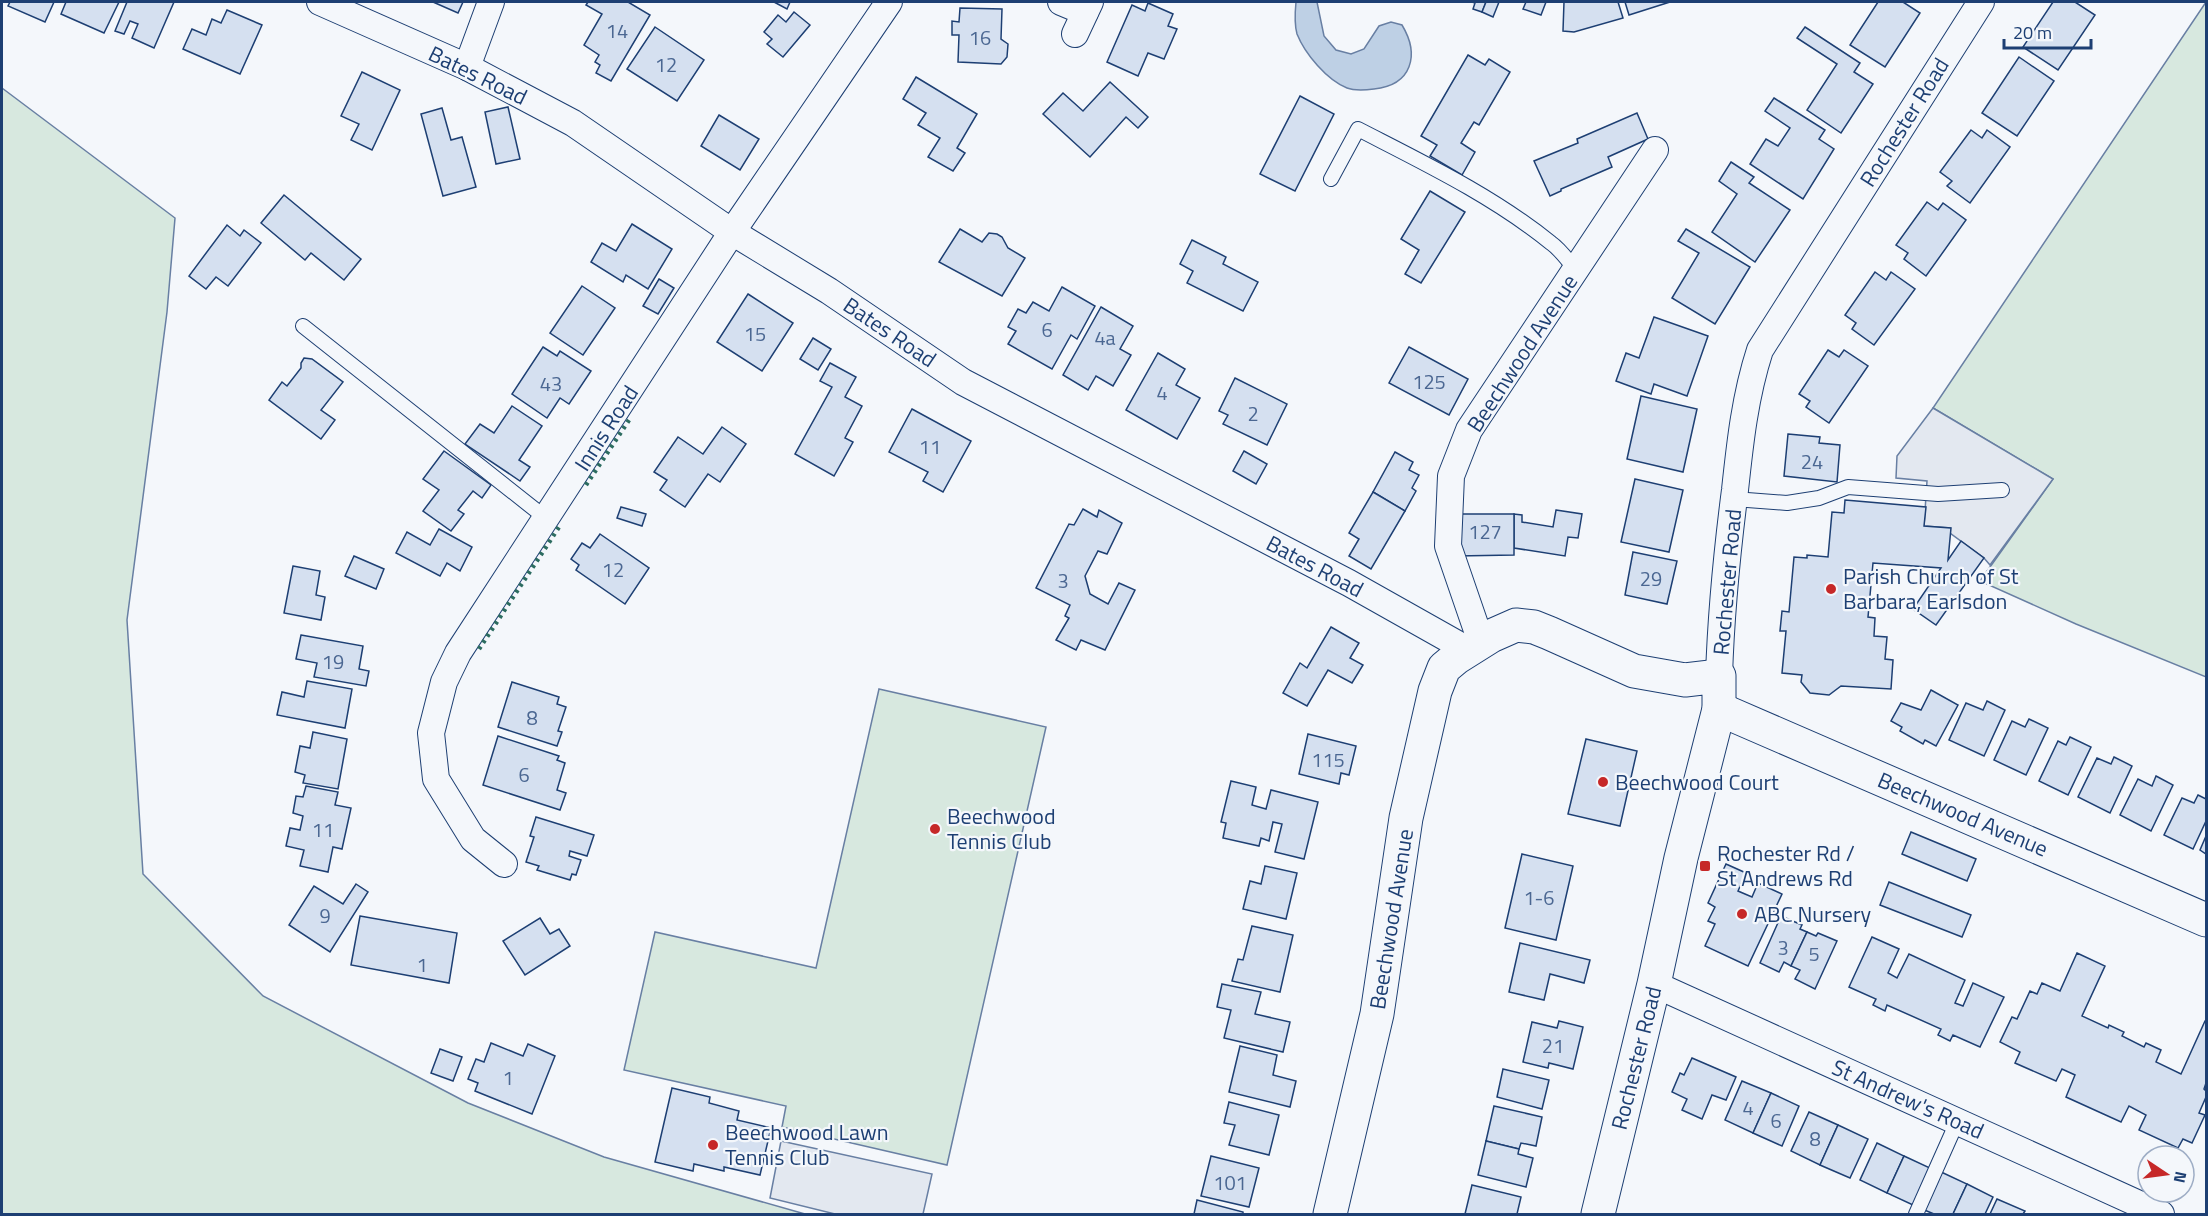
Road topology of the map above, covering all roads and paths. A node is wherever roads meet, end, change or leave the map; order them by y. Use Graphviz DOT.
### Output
graph roads {
  1 [pos="320,2"];
  2 [pos="491,2"];
  3 [pos="889,2"];
  4 [pos="1061,2"];
  5 [pos="1981,2"];
  6 [pos="1084,16"];
  7 [pos="467,67"];
  8 [pos="1655,150"];
  9 [pos="1331,179"];
  10 [pos="732,232"];
  11 [pos="1576,270"];
  12 [pos="303,326"];
  13 [pos="2002,490"];
  14 [pos="1734,499"];
  15 [pos="547,519"];
  16 [pos="1475,646"];
  17 [pos="1719,676"];
  18 [pos="1719,709"];
  19 [pos="504,864"];
  20 [pos="2206,920"];
  21 [pos="1654,984"];
  22 [pos="1957,1122"];
  23 [pos="1330,1215"];
  24 [pos="1598,1215"];
  25 [pos="1916,1215"];
  26 [pos="2161,1215"];
  1 -- 7 [label="street, Bates Road"];
  2 -- 7 [label="street"];
  3 -- 10 [label="street, Innis Road"];
  4 -- 6 [label="street"];
  5 -- 14 [label="street, Rochester Road"];
  7 -- 10 [label="street, Bates Road"];
  8 -- 11 [label="street, Beechwood Avenue"];
  9 -- 11 [label="lane"];
  10 -- 15 [label="street, Innis Road"];
  10 -- 16 [label="street, Bates Road"];
  11 -- 16 [label="street, Beechwood Avenue"];
  12 -- 15 [label="lane"];
  13 -- 14 [label="lane"];
  14 -- 17 [label="street, Rochester Road"];
  15 -- 19 [label="street, Innis Road"];
  16 -- 17 [label="street"];
  16 -- 23 [label="street, Beechwood Avenue"];
  17 -- 18 [label="street, Rochester Road"];
  18 -- 20 [label="street, Beechwood Avenue"];
  18 -- 21 [label="street, Rochester Road"];
  21 -- 22 [label="street, St Andrew's Road"];
  21 -- 24 [label="street, Rochester Road"];
  22 -- 25 [label="lane"];
  22 -- 26 [label="street, St Andrew's Road"];
}
